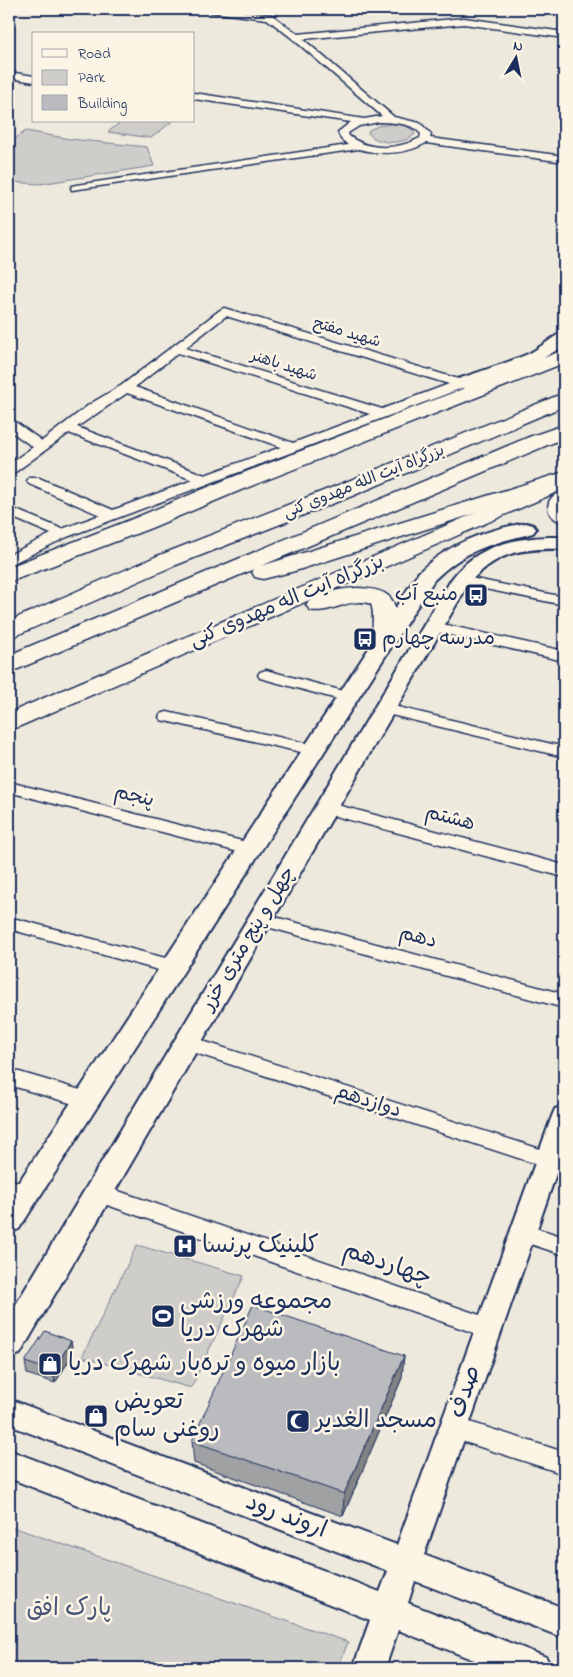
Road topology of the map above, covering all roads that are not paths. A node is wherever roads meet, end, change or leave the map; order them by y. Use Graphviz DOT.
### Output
graph roads {
  1 [pos="211,9"];
  2 [pos="564,34"];
  3 [pos="296,37"];
  4 [pos="9,68"];
  5 [pos="32,71"];
  6 [pos="9,75"];
  7 [pos="32,79"];
  8 [pos="195,96"];
  9 [pos="195,103"];
  10 [pos="392,120"];
  11 [pos="363,122"];
  12 [pos="348,127"];
  13 [pos="424,140"];
  14 [pos="358,146"];
  15 [pos="564,159"];
  16 [pos="76,188"];
  17 [pos="564,337"];
  18 [pos="178,349"];
  19 [pos="564,356"];
  20 [pos="490,379"];
  21 [pos="461,384"];
  22 [pos="126,388"];
  23 [pos="564,399"];
  24 [pos="380,413"];
  25 [pos="9,424"];
  26 [pos="68,428"];
  27 [pos="564,432"];
  28 [pos="42,447"];
  29 [pos="293,447"];
  30 [pos="9,470"];
  31 [pos="564,479"];
  32 [pos="205,480"];
  33 [pos="34,481"];
  34 [pos="564,497"];
  35 [pos="9,511"];
  36 [pos="112,515"];
  37 [pos="564,516"];
  38 [pos="564,528"];
  39 [pos="62,534"];
  40 [pos="498,542"];
  41 [pos="564,543"];
  42 [pos="9,561"];
  43 [pos="163,562"];
  44 [pos="9,575"];
  45 [pos="461,580"];
  46 [pos="184,590"];
  47 [pos="564,601"];
  48 [pos="9,612"];
  49 [pos="433,627"];
  50 [pos="9,630"];
  51 [pos="385,640"];
  52 [pos="564,656"];
  53 [pos="152,659"];
  54 [pos="9,664"];
  55 [pos="266,675"];
  56 [pos="348,696"];
  57 [pos="384,709"];
  58 [pos="167,717"];
  59 [pos="9,722"];
  60 [pos="314,750"];
  61 [pos="564,752"];
  62 [pos="9,787"];
  63 [pos="326,808"];
  64 [pos="250,849"];
  65 [pos="564,871"];
  66 [pos="260,919"];
  67 [pos="9,923"];
  68 [pos="173,967"];
  69 [pos="564,1001"];
  70 [pos="187,1043"];
  71 [pos="9,1077"];
  72 [pos="87,1100"];
  73 [pos="564,1116"];
  74 [pos="549,1160"];
  75 [pos="18,1190"];
  76 [pos="98,1193"];
  77 [pos="9,1220"];
  78 [pos="523,1233"];
  79 [pos="564,1246"];
  80 [pos="489,1328"];
  81 [pos="9,1344"];
  82 [pos="9,1412"];
  83 [pos="454,1428"];
  84 [pos="564,1463"];
  85 [pos="9,1464"];
  86 [pos="406,1563"];
  87 [pos="389,1612"];
  88 [pos="564,1622"];
  89 [pos="369,1668"];
  90 [pos="535,1668"];
  1 -- 3 [label="street"];
  2 -- 3 [label="street"];
  3 -- 10 [label="street"];
  4 -- 5 [label="street"];
  6 -- 7 [label="street"];
  8 -- 11 [label="street"];
  9 -- 12 [label="street"];
  10 -- 11 [label="street"];
  10 -- 13 [label="street"];
  11 -- 12 [label="street"];
  12 -- 14 [label="street"];
  13 -- 14 [label="street"];
  13 -- 15 [label="street"];
  14 -- 16 [label="street"];
  17 -- 20 [label="main road"];
  18 -- 21 [label="street, شهید مفتح"];
  18 -- 22 [label="street"];
  18 -- 24 [label="street, شهید باهنر"];
  19 -- 20 [label="main road"];
  20 -- 21 [label="main road"];
  20 -- 44 [label="main road"];
  21 -- 24 [label="street"];
  22 -- 28 [label="street"];
  22 -- 29 [label="street"];
  23 -- 43 [label="main road, بزرگراه آیت الله مهدوی کنی"];
  24 -- 29 [label="street"];
  25 -- 28 [label="street"];
  26 -- 32 [label="street"];
  27 -- 46 [label="main road"];
  28 -- 30 [label="street"];
  29 -- 32 [label="street"];
  31 -- 46 [label="main road"];
  31 -- 53 [label="main road, بزرگراه آیت اله مهدوی کنی"];
  32 -- 36 [label="street"];
  33 -- 36 [label="street"];
  34 -- 37 [label="main road"];
  35 -- 39 [label="street"];
  36 -- 39 [label="street"];
  38 -- 40 [label="main road"];
  39 -- 42 [label="street"];
  40 -- 41 [label="main road"];
  40 -- 45 [label="main road, چهل و پنج متری خزر"];
  40 -- 51 [label="main road"];
  43 -- 48 [label="main road"];
  43 -- 50 [label="main road"];
  45 -- 47 [label="street"];
  45 -- 49 [label="main road, چهل و پنج متری خزر"];
  46 -- 54 [label="main road"];
  49 -- 52 [label="street"];
  49 -- 57 [label="main road, چهل و پنج متری خزر"];
  51 -- 53 [label="main road"];
  51 -- 56 [label="main road"];
  53 -- 59 [label="main road, بزرگراه آیت اله مهدوی کنی"];
  55 -- 56 [label="street"];
  56 -- 60 [label="main road"];
  57 -- 61 [label="street"];
  57 -- 63 [label="main road, چهل و پنج متری خزر"];
  58 -- 60 [label="street"];
  60 -- 64 [label="main road"];
  62 -- 64 [label="street, پنجم"];
  63 -- 65 [label="street, هشتم"];
  63 -- 66 [label="main road, چهل و پنج متری خزر"];
  64 -- 68 [label="main road"];
  66 -- 69 [label="street, دهم"];
  66 -- 70 [label="main road, چهل و پنج متری خزر"];
  67 -- 68 [label="street"];
  68 -- 72 [label="main road"];
  70 -- 74 [label="street, دوازدهم"];
  70 -- 76 [label="main road, چهل و پنج متری خزر"];
  71 -- 72 [label="street"];
  72 -- 75 [label="main road"];
  73 -- 74 [label="street, صدف"];
  74 -- 78 [label="street, صدف"];
  75 -- 77 [label="main road"];
  76 -- 80 [label="street, چهاردهم"];
  76 -- 81 [label="main road, چهل و پنج متری خزر"];
  78 -- 79 [label="street"];
  78 -- 80 [label="street, صدف"];
  80 -- 83 [label="street, صدف"];
  82 -- 86 [label="street, اروند رود"];
  83 -- 84 [label="street"];
  83 -- 86 [label="street, صدف"];
  85 -- 87 [label="street"];
  86 -- 87 [label="street, صدف"];
  86 -- 88 [label="street, اروند رود"];
  87 -- 89 [label="street, صدف"];
  87 -- 90 [label="street"];
}
